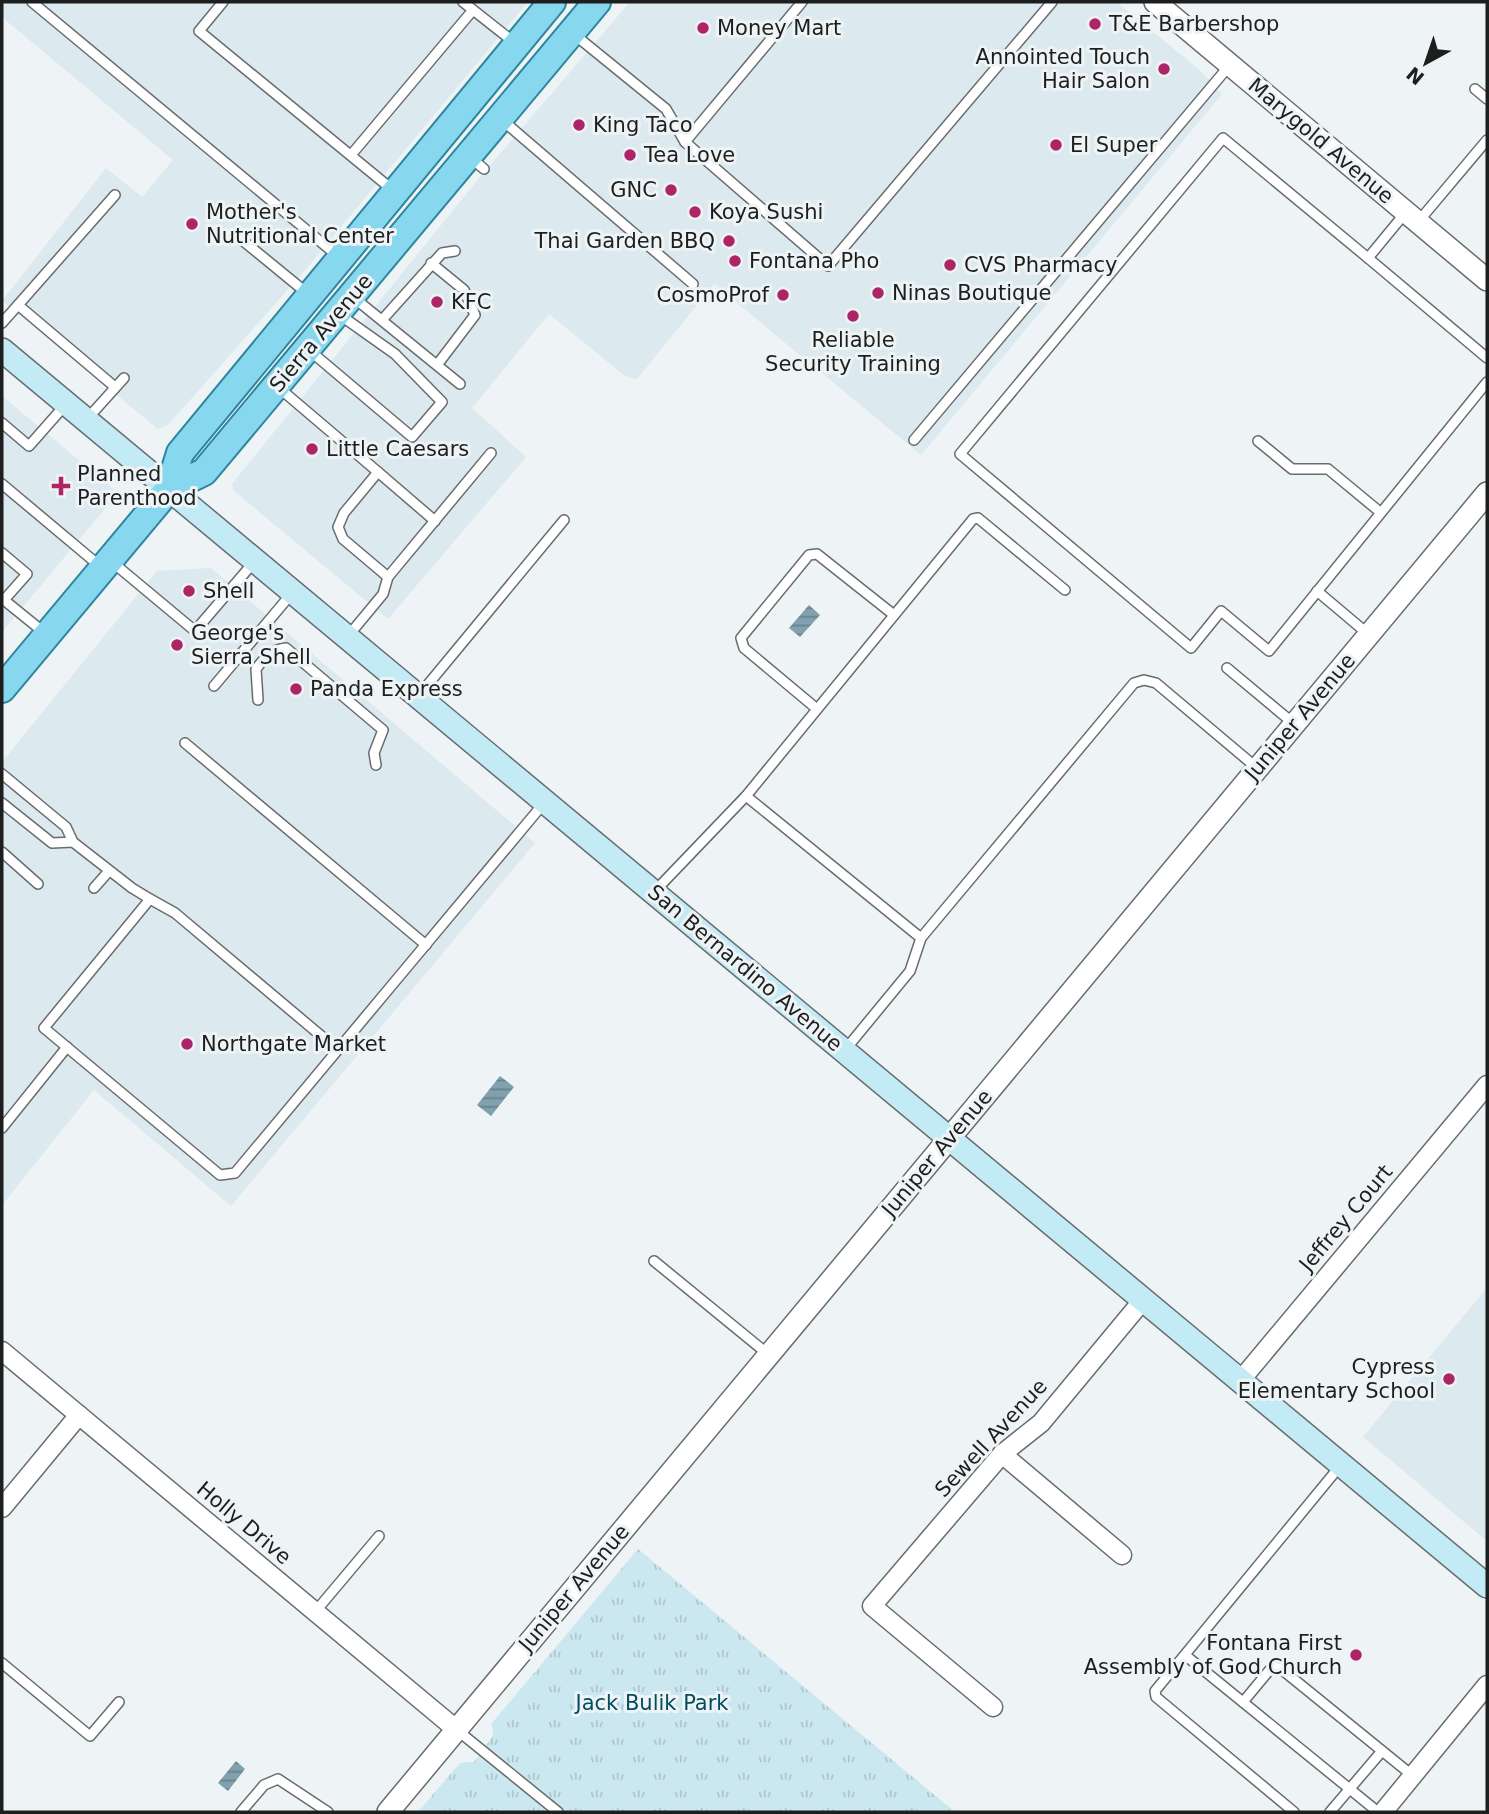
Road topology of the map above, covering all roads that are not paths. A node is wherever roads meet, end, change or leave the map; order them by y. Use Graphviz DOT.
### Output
graph roads {
  1 [pos="32,2"];
  2 [pos="223,2"];
  3 [pos="463,2"];
  4 [pos="552,2"];
  5 [pos="597,2"];
  6 [pos="803,2"];
  7 [pos="1052,2"];
  8 [pos="1155,2"];
  9 [pos="473,10"];
  10 [pos="571,32"];
  11 [pos="517,44"];
  12 [pos="1230,65"];
  13 [pos="1475,89"];
  14 [pos="1487,99"];
  15 [pos="500,118"];
  16 [pos="1487,140"];
  17 [pos="685,142"];
  18 [pos="351,155"];
  19 [pos="396,192"];
  20 [pos="115,195"];
  21 [pos="429,203"];
  22 [pos="1412,217"];
  23 [pos="236,235"];
  24 [pos="455,251"];
  25 [pos="340,258"];
  26 [pos="1368,258"];
  27 [pos="431,263"];
  28 [pos="1487,280"];
  29 [pos="693,284"];
  30 [pos="309,296"];
  31 [pos="18,305"];
  32 [pos="344,305"];
  33 [pos="382,320"];
  34 [pos="2,323"];
  35 [pos="307,349"];
  36 [pos="2,350"];
  37 [pos="1487,358"];
  38 [pos="437,365"];
  39 [pos="124,378"];
  40 [pos="1487,382"];
  41 [pos="460,384"];
  42 [pos="277,386"];
  43 [pos="115,387"];
  44 [pos="66,404"];
  45 [pos="86,420"];
  46 [pos="2,423"];
  47 [pos="914,440"];
  48 [pos="1258,441"];
  49 [pos="491,453"];
  50 [pos="378,472"];
  51 [pos="2,484"];
  52 [pos="169,489"];
  53 [pos="1487,493"];
  54 [pos="1380,512"];
  55 [pos="564,520"];
  56 [pos="435,521"];
  57 [pos="2,553"];
  58 [pos="255,561"];
  59 [pos="106,564"];
  60 [pos="388,577"];
  61 [pos="1065,590"];
  62 [pos="1317,591"];
  63 [pos="293,592"];
  64 [pos="3,599"];
  65 [pos="894,615"];
  66 [pos="47,635"];
  67 [pos="1369,635"];
  68 [pos="348,637"];
  69 [pos="1227,668"];
  70 [pos="214,686"];
  71 [pos="2,689"];
  72 [pos="419,696"];
  73 [pos="258,699"];
  74 [pos="817,709"];
  75 [pos="1294,724"];
  76 [pos="185,743"];
  77 [pos="376,765"];
  78 [pos="1257,768"];
  79 [pos="2,774"];
  80 [pos="746,796"];
  81 [pos="546,801"];
  82 [pos="2,803"];
  83 [pos="73,842"];
  84 [pos="2,852"];
  85 [pos="109,871"];
  86 [pos="38,884"];
  87 [pos="94,888"];
  88 [pos="654,892"];
  89 [pos="150,899"];
  90 [pos="921,938"];
  91 [pos="426,945"];
  92 [pos="67,1047"];
  93 [pos="338,1050"];
  94 [pos="844,1051"];
  95 [pos="1487,1085"];
  96 [pos="2,1128"];
  97 [pos="949,1139"];
  98 [pos="654,1261"];
  99 [pos="1143,1300"];
  100 [pos="768,1355"];
  101 [pos="4,1356"];
  102 [pos="1240,1381"];
  103 [pos="79,1415"];
  104 [pos="1002,1454"];
  105 [pos="1341,1465"];
  106 [pos="2,1508"];
  107 [pos="379,1536"];
  108 [pos="1122,1556"];
  109 [pos="1487,1586"];
  110 [pos="315,1612"];
  111 [pos="1185,1655"];
  112 [pos="2,1663"];
  113 [pos="1487,1685"];
  114 [pos="119,1702"];
  115 [pos="1243,1702"];
  116 [pos="993,1707"];
  117 [pos="457,1730"];
  118 [pos="1382,1751"];
  119 [pos="1413,1776"];
  120 [pos="1349,1789"];
  121 [pos="242,1812"];
  122 [pos="328,1812"];
  123 [pos="388,1812"];
  124 [pos="558,1812"];
  125 [pos="1294,1812"];
  126 [pos="1329,1812"];
  127 [pos="1377,1812"];
  128 [pos="1383,1812"];
  1 -- 25 [label="lane"];
  2 -- 18 [label="lane"];
  3 -- 9 [label="lane"];
  4 -- 11 [label="main road, Sierra Avenue"];
  5 -- 10 [label="main road, Sierra Avenue"];
  6 -- 17 [label="lane"];
  7 -- 17 [label="lane"];
  8 -- 12 [label="street, Marygold Avenue"];
  9 -- 11 [label="lane"];
  9 -- 18 [label="lane"];
  10 -- 15 [label="main road, Sierra Avenue"];
  10 -- 17 [label="lane"];
  11 -- 19 [label="main road, Sierra Avenue"];
  11 -- 21 [label="main road"];
  12 -- 22 [label="street, Marygold Avenue"];
  12 -- 47 [label="lane"];
  13 -- 14 [label="lane"];
  15 -- 21 [label="main road, Sierra Avenue"];
  15 -- 29 [label="lane"];
  16 -- 22 [label="lane"];
  18 -- 19 [label="lane"];
  19 -- 25 [label="main road, Sierra Avenue"];
  20 -- 31 [label="lane"];
  21 -- 32 [label="main road, Sierra Avenue"];
  22 -- 26 [label="lane"];
  22 -- 28 [label="street, Marygold Avenue"];
  23 -- 30 [label="lane"];
  24 -- 27 [label="lane"];
  25 -- 30 [label="main road, Sierra Avenue"];
  26 -- 37 [label="lane"];
  26 -- 62 [label="lane"];
  27 -- 33 [label="lane"];
  27 -- 38 [label="lane"];
  30 -- 52 [label="main road, Sierra Avenue"];
  31 -- 34 [label="lane"];
  31 -- 43 [label="lane"];
  32 -- 33 [label="lane"];
  32 -- 35 [label="main road, Sierra Avenue"];
  32 -- 35 [label="lane"];
  33 -- 38 [label="lane"];
  35 -- 42 [label="main road, Sierra Avenue"];
  36 -- 44 [label="main road, San Bernardino Avenue"];
  38 -- 41 [label="lane"];
  39 -- 43 [label="lane"];
  40 -- 54 [label="lane"];
  42 -- 50 [label="lane"];
  42 -- 52 [label="main road, Sierra Avenue"];
  43 -- 45 [label="lane"];
  44 -- 45 [label="main road, San Bernardino Avenue"];
  44 -- 46 [label="lane"];
  45 -- 52 [label="main road, San Bernardino Avenue"];
  48 -- 54 [label="lane"];
  49 -- 56 [label="lane"];
  50 -- 56 [label="lane"];
  50 -- 60 [label="lane"];
  51 -- 59 [label="lane"];
  52 -- 58 [label="main road, San Bernardino Avenue"];
  52 -- 59 [label="main road, Sierra Avenue"];
  53 -- 67 [label="street, Juniper Avenue"];
  54 -- 62 [label="lane"];
  55 -- 72 [label="lane"];
  56 -- 60 [label="lane"];
  57 -- 64 [label="lane"];
  58 -- 59 [label="lane"];
  58 -- 63 [label="main road, San Bernardino Avenue"];
  59 -- 66 [label="main road, Sierra Avenue"];
  60 -- 68 [label="lane"];
  61 -- 65 [label="lane"];
  62 -- 67 [label="lane"];
  63 -- 68 [label="main road, San Bernardino Avenue"];
  63 -- 70 [label="lane"];
  64 -- 66 [label="lane"];
  65 -- 74 [label="lane"];
  65 -- 74 [label="lane"];
  66 -- 71 [label="main road, Sierra Avenue"];
  67 -- 75 [label="street, Juniper Avenue"];
  68 -- 72 [label="main road, San Bernardino Avenue"];
  69 -- 75 [label="lane"];
  72 -- 81 [label="main road, San Bernardino Avenue"];
  73 -- 77 [label="lane"];
  74 -- 80 [label="lane"];
  75 -- 78 [label="street, Juniper Avenue"];
  76 -- 91 [label="lane"];
  78 -- 90 [label="lane"];
  78 -- 97 [label="street, Juniper Avenue"];
  79 -- 83 [label="lane"];
  80 -- 88 [label="lane"];
  80 -- 90 [label="lane"];
  81 -- 88 [label="main road, San Bernardino Avenue"];
  81 -- 91 [label="lane"];
  82 -- 83 [label="lane"];
  83 -- 85 [label="lane"];
  84 -- 86 [label="lane"];
  85 -- 87 [label="lane"];
  85 -- 89 [label="lane"];
  88 -- 94 [label="main road, San Bernardino Avenue"];
  89 -- 92 [label="lane"];
  89 -- 93 [label="lane"];
  90 -- 94 [label="lane"];
  91 -- 93 [label="lane"];
  92 -- 93 [label="lane"];
  92 -- 96 [label="lane"];
  94 -- 97 [label="main road, San Bernardino Avenue"];
  95 -- 102 [label="street, Jeffrey Court"];
  97 -- 99 [label="main road, San Bernardino Avenue"];
  97 -- 100 [label="street, Juniper Avenue"];
  98 -- 100 [label="lane"];
  99 -- 102 [label="main road, San Bernardino Avenue"];
  99 -- 104 [label="street, Sewell Avenue"];
  100 -- 117 [label="street, Juniper Avenue"];
  101 -- 103 [label="street, Holly Drive"];
  102 -- 105 [label="main road, San Bernardino Avenue"];
  103 -- 106 [label="street"];
  103 -- 110 [label="street, Holly Drive"];
  104 -- 108 [label="street"];
  104 -- 116 [label="street, Sewell Avenue"];
  105 -- 109 [label="main road, San Bernardino Avenue"];
  105 -- 111 [label="lane"];
  107 -- 110 [label="lane"];
  110 -- 117 [label="street, Holly Drive"];
  111 -- 115 [label="lane"];
  111 -- 125 [label="lane"];
  112 -- 114 [label="lane"];
  113 -- 119 [label="street"];
  115 -- 118 [label="lane"];
  115 -- 120 [label="lane"];
  117 -- 123 [label="street, Juniper Avenue"];
  117 -- 124 [label="lane"];
  118 -- 119 [label="lane"];
  118 -- 120 [label="lane"];
  119 -- 128 [label="street"];
  120 -- 126 [label="lane"];
  120 -- 127 [label="lane"];
  121 -- 122 [label="lane"];
}
